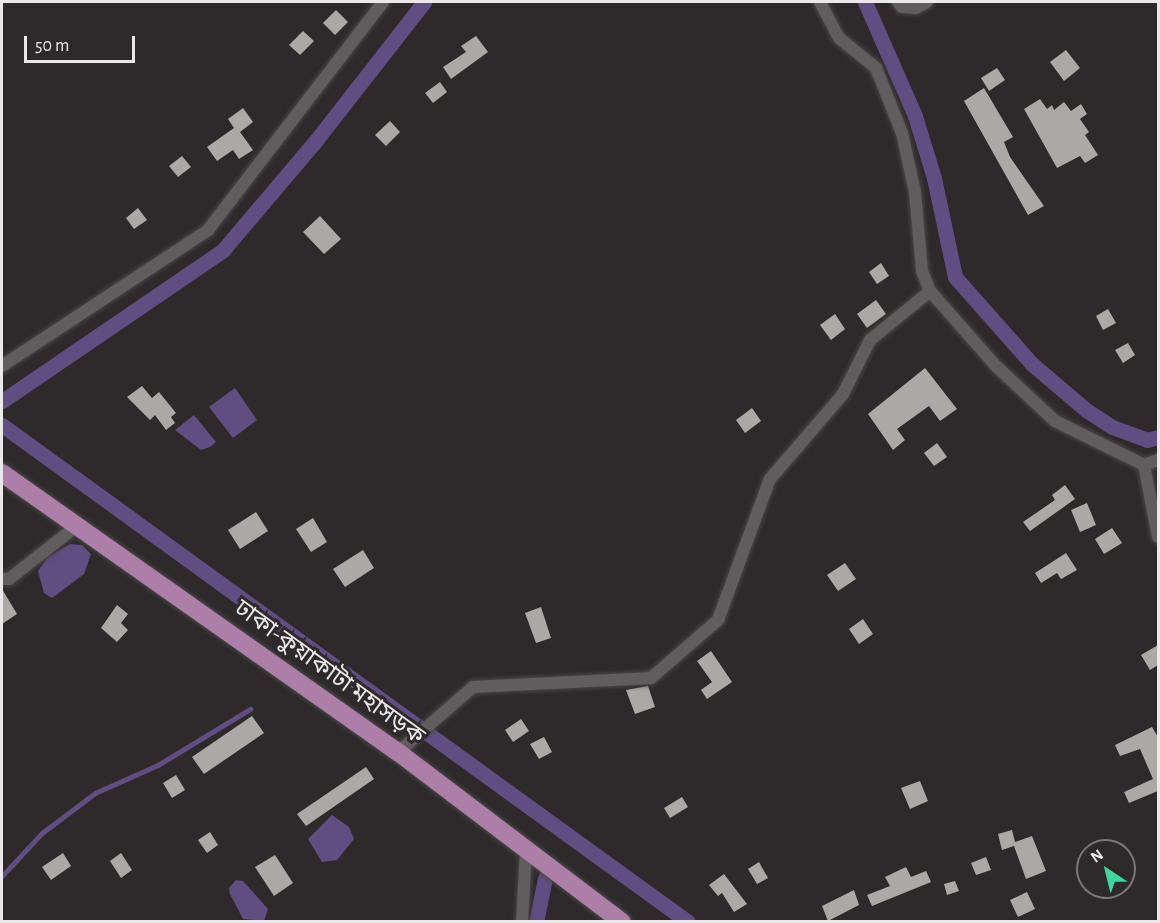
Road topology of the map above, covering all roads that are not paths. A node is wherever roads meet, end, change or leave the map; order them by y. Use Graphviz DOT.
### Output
graph roads {
  1 [pos="383,2"];
  2 [pos="820,2"];
  3 [pos="898,2"];
  4 [pos="927,2"];
  5 [pos="930,291"];
  6 [pos="2,366"];
  7 [pos="1158,460"];
  8 [pos="1144,465"];
  9 [pos="2,473"];
  10 [pos="78,525"];
  11 [pos="1158,537"];
  12 [pos="2,579"];
  13 [pos="398,752"];
  14 [pos="526,850"];
  15 [pos="522,921"];
  16 [pos="622,921"];
  1 -- 6 [label="street"];
  2 -- 5 [label="street"];
  3 -- 4 [label="street"];
  5 -- 8 [label="street"];
  5 -- 13 [label="street"];
  7 -- 8 [label="street"];
  8 -- 11 [label="street"];
  9 -- 10 [label="main road, ঢাকা-কুয়াকাটা মহাসড়ক"];
  10 -- 12 [label="street"];
  10 -- 13 [label="main road, ঢাকা-কুয়াকাটা মহাসড়ক"];
  13 -- 14 [label="main road, ঢাকা-কুয়াকাটা মহাসড়ক"];
  14 -- 15 [label="street"];
  14 -- 16 [label="main road, ঢাকা-কুয়াকাটা মহাসড়ক"];
}
